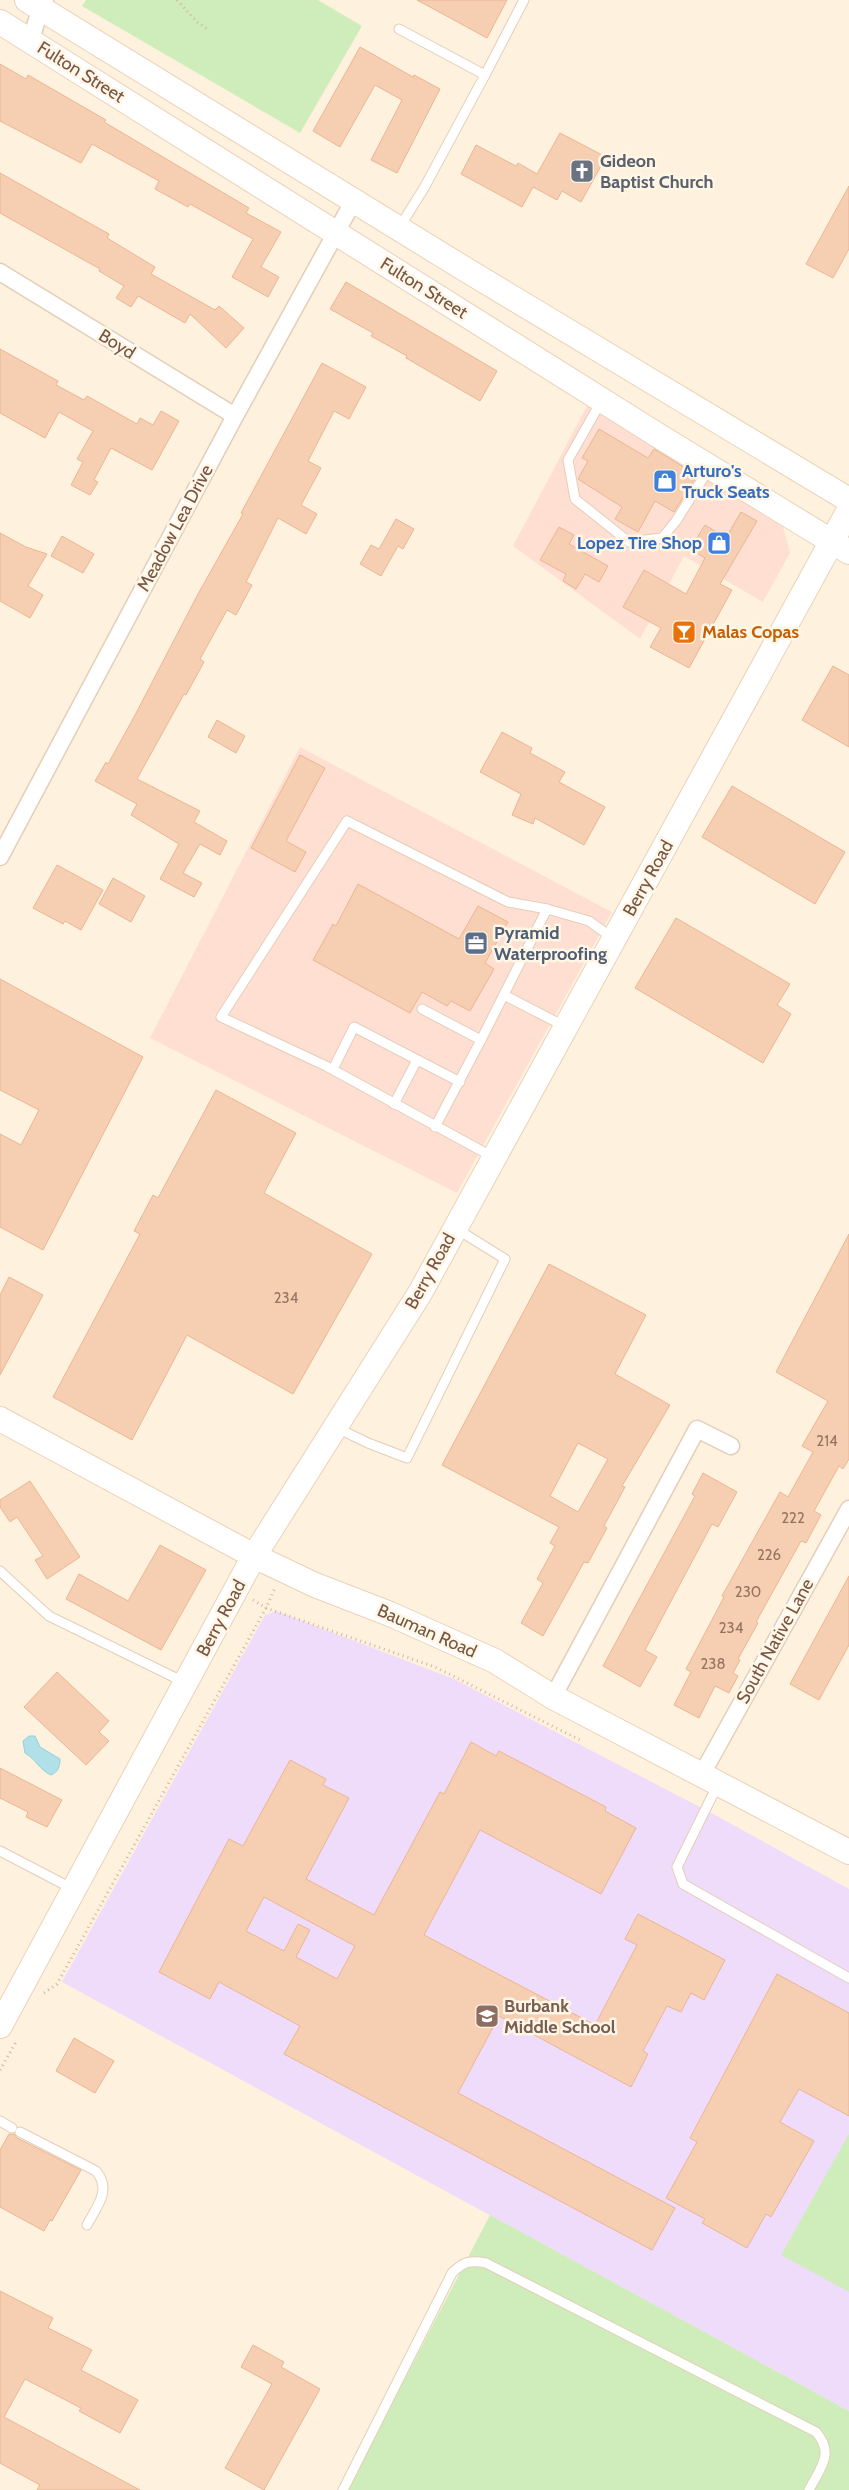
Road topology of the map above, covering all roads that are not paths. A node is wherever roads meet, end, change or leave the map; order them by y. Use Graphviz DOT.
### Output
graph roads {
  1 [pos="524,0"];
  2 [pos="37,3"];
  3 [pos="0,22"];
  4 [pos="399,29"];
  5 [pos="31,40"];
  6 [pos="486,75"];
  7 [pos="354,200"];
  8 [pos="399,228"];
  9 [pos="336,232"];
  10 [pos="0,272"];
  11 [pos="602,400"];
  12 [pos="235,416"];
  13 [pos="710,467"];
  14 [pos="849,500"];
  15 [pos="849,510"];
  16 [pos="840,546"];
  17 [pos="0,857"];
  18 [pos="547,909"];
  19 [pos="615,939"];
  20 [pos="504,995"];
  21 [pos="422,1009"];
  22 [pos="566,1027"];
  23 [pos="482,1040"];
  24 [pos="417,1060"];
  25 [pos="333,1069"];
  26 [pos="460,1082"];
  27 [pos="394,1104"];
  28 [pos="435,1127"];
  29 [pos="493,1158"];
  30 [pos="455,1228"];
  31 [pos="0,1418"];
  32 [pos="336,1427"];
  33 [pos="731,1446"];
  34 [pos="849,1508"];
  35 [pos="254,1556"];
  36 [pos="0,1571"];
  37 [pos="187,1683"];
  38 [pos="552,1697"];
  39 [pos="710,1779"];
  40 [pos="0,1851"];
  41 [pos="849,1852"];
  42 [pos="75,1890"];
  43 [pos="849,1978"];
  44 [pos="9,2031"];
  45 [pos="0,2121"];
  46 [pos="87,2225"];
  47 [pos="343,2490"];
  48 [pos="809,2490"];
  1 -- 6 [label="lane"];
  2 -- 5 [label="street"];
  2 -- 7 [label="street, Fulton Street"];
  3 -- 5 [label="street, Fulton Street"];
  4 -- 6 [label="lane"];
  5 -- 9 [label="street, Fulton Street"];
  6 -- 8 [label="lane"];
  7 -- 8 [label="street, Fulton Street"];
  7 -- 9 [label="street, Meadow Lea Drive"];
  8 -- 14 [label="street, Fulton Street"];
  9 -- 11 [label="street, Fulton Street"];
  9 -- 12 [label="street, Meadow Lea Drive"];
  10 -- 12 [label="street, Boyd"];
  11 -- 13 [label="street, Fulton Street"];
  11 -- 13 [label="lane"];
  12 -- 17 [label="street, Meadow Lea Drive"];
  13 -- 16 [label="street, Fulton Street"];
  15 -- 16 [label="street, Berry Road"];
  16 -- 19 [label="street, Berry Road"];
  18 -- 19 [label="lane"];
  18 -- 20 [label="lane"];
  18 -- 25 [label="lane"];
  19 -- 22 [label="street, Berry Road"];
  20 -- 22 [label="lane"];
  20 -- 23 [label="lane"];
  21 -- 23 [label="lane"];
  22 -- 29 [label="street, Berry Road"];
  23 -- 26 [label="lane"];
  24 -- 25 [label="lane"];
  24 -- 26 [label="lane"];
  24 -- 27 [label="lane"];
  25 -- 27 [label="lane"];
  26 -- 28 [label="lane"];
  27 -- 28 [label="lane"];
  28 -- 29 [label="lane"];
  29 -- 30 [label="street, Berry Road"];
  30 -- 32 [label="street, Berry Road"];
  30 -- 32 [label="lane"];
  31 -- 35 [label="street, Bauman Road"];
  32 -- 35 [label="street, Berry Road"];
  33 -- 38 [label="street"];
  34 -- 39 [label="street, South Native Lane"];
  35 -- 37 [label="street, Berry Road"];
  35 -- 38 [label="street, Bauman Road"];
  36 -- 37 [label="lane"];
  37 -- 42 [label="street, Berry Road"];
  38 -- 39 [label="street, Bauman Road"];
  39 -- 41 [label="street, Bauman Road"];
  39 -- 43 [label="lane"];
  40 -- 42 [label="lane"];
  42 -- 44 [label="street, Berry Road"];
  45 -- 46 [label="lane"];
  47 -- 48 [label="lane"];
}
